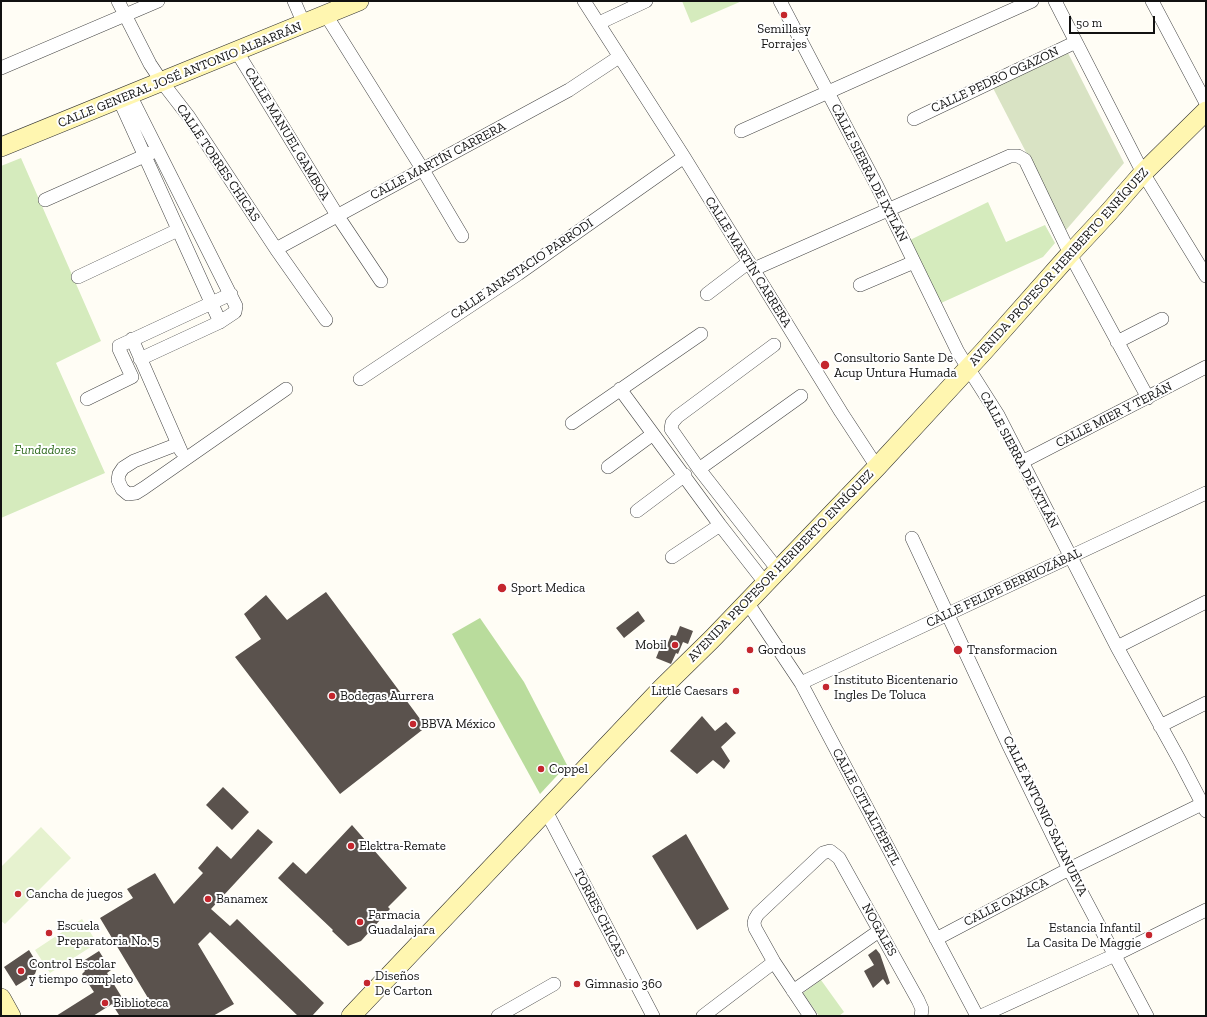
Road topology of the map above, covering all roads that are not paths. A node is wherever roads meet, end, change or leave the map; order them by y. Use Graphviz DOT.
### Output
graph roads {
  1 [pos="118,1"];
  2 [pos="158,1"];
  3 [pos="294,1"];
  4 [pos="359,1"];
  5 [pos="584,1"];
  6 [pos="646,1"];
  7 [pos="780,1"];
  8 [pos="1032,1"];
  9 [pos="1055,1"];
  10 [pos="1152,1"];
  11 [pos="124,15"];
  12 [pos="326,15"];
  13 [pos="599,23"];
  14 [pos="304,24"];
  15 [pos="1076,42"];
  16 [pos="237,52"];
  17 [pos="619,57"];
  18 [pos="1,68"];
  19 [pos="162,82"];
  20 [pos="828,92"];
  21 [pos="124,97"];
  22 [pos="1206,103"];
  23 [pos="1206,111"];
  24 [pos="914,119"];
  25 [pos="742,131"];
  26 [pos="1,147"];
  27 [pos="158,150"];
  28 [pos="144,156"];
  29 [pos="684,157"];
  30 [pos="423,170"];
  31 [pos="1144,173"];
  32 [pos="45,200"];
  33 [pos="889,210"];
  34 [pos="337,215"];
  35 [pos="178,230"];
  36 [pos="462,236"];
  37 [pos="276,249"];
  38 [pos="1070,254"];
  39 [pos="914,262"];
  40 [pos="752,266"];
  41 [pos="1206,276"];
  42 [pos="78,277"];
  43 [pos="381,281"];
  44 [pos="860,286"];
  45 [pos="231,294"];
  46 [pos="707,294"];
  47 [pos="212,304"];
  48 [pos="1162,319"];
  49 [pos="326,320"];
  50 [pos="220,322"];
  51 [pos="701,334"];
  52 [pos="132,339"];
  53 [pos="1117,342"];
  54 [pos="774,345"];
  55 [pos="143,364"];
  56 [pos="1206,367"];
  57 [pos="967,368"];
  58 [pos="132,377"];
  59 [pos="360,379"];
  60 [pos="286,389"];
  61 [pos="620,389"];
  62 [pos="801,396"];
  63 [pos="1148,398"];
  64 [pos="87,399"];
  65 [pos="572,423"];
  66 [pos="653,434"];
  67 [pos="178,444"];
  68 [pos="185,458"];
  69 [pos="1022,462"];
  70 [pos="608,467"];
  71 [pos="877,467"];
  72 [pos="700,469"];
  73 [pos="684,475"];
  74 [pos="1205,495"];
  75 [pos="637,511"];
  76 [pos="720,525"];
  77 [pos="912,538"];
  78 [pos="672,557"];
  79 [pos="1071,557"];
  80 [pos="772,577"];
  81 [pos="747,602"];
  82 [pos="1206,602"];
  83 [pos="948,614"];
  84 [pos="1117,647"];
  85 [pos="802,684"];
  86 [pos="1206,703"];
  87 [pos="1160,726"];
  88 [pos="1205,806"];
  89 [pos="546,811"];
  90 [pos="1069,869"];
  91 [pos="1206,910"];
  92 [pos="879,931"];
  93 [pos="936,938"];
  94 [pos="1115,955"];
  95 [pos="774,962"];
  96 [pos="554,984"];
  97 [pos="793,991"];
  98 [pos="351,1016"];
  99 [pos="498,1016"];
  100 [pos="653,1016"];
  101 [pos="704,1016"];
  102 [pos="810,1016"];
  103 [pos="921,1016"];
  104 [pos="977,1016"];
  105 [pos="981,1016"];
  106 [pos="1146,1016"];
  1 -- 11 [label="street, CALLE TORRES CHICAS"];
  2 -- 11 [label="street"];
  3 -- 14 [label="street"];
  4 -- 12 [label="main road, CALLE GENERAL JOSÉ ANTONIO ALBARRÁN"];
  5 -- 13 [label="street, CALLE MARTÍN CARRERA"];
  6 -- 13 [label="street"];
  7 -- 20 [label="street, CALLE SIERRA DE IXTLÁN"];
  8 -- 20 [label="street"];
  9 -- 15 [label="street"];
  10 -- 22 [label="street"];
  11 -- 18 [label="street"];
  11 -- 19 [label="street, CALLE TORRES CHICAS"];
  12 -- 14 [label="main road, CALLE GENERAL JOSÉ ANTONIO ALBARRÁN"];
  12 -- 30 [label="street"];
  13 -- 17 [label="street, CALLE MARTÍN CARRERA"];
  14 -- 16 [label="main road, CALLE GENERAL JOSÉ ANTONIO ALBARRÁN"];
  15 -- 24 [label="street, CALLE PEDRO OGAZON"];
  15 -- 31 [label="street"];
  16 -- 19 [label="main road, CALLE GENERAL JOSÉ ANTONIO ALBARRÁN"];
  16 -- 34 [label="street, CALLE MANUEL GAMBOA"];
  17 -- 29 [label="street, CALLE MARTÍN CARRERA"];
  17 -- 30 [label="street, CALLE MARTÍN CARRERA"];
  19 -- 21 [label="main road, CALLE GENERAL JOSÉ ANTONIO ALBARRÁN"];
  19 -- 37 [label="street, CALLE TORRES CHICAS"];
  20 -- 25 [label="street"];
  20 -- 33 [label="street, CALLE SIERRA DE IXTLÁN"];
  21 -- 26 [label="main road, CALLE GENERAL JOSÉ ANTONIO ALBARRÁN"];
  21 -- 27 [label="street"];
  21 -- 28 [label="street"];
  23 -- 31 [label="main road, AVENIDA PROFESOR HERIBERTO ENRÍQUEZ"];
  27 -- 28 [label="street"];
  27 -- 45 [label="street"];
  28 -- 32 [label="street"];
  28 -- 35 [label="street"];
  29 -- 40 [label="street, CALLE MARTÍN CARRERA"];
  29 -- 59 [label="street, CALLE ANASTACIO PARRODI"];
  30 -- 34 [label="street, CALLE MARTÍN CARRERA"];
  30 -- 36 [label="street"];
  31 -- 38 [label="main road, AVENIDA PROFESOR HERIBERTO ENRÍQUEZ"];
  31 -- 41 [label="street"];
  33 -- 38 [label="street"];
  33 -- 39 [label="street, CALLE SIERRA DE IXTLÁN"];
  33 -- 40 [label="street"];
  34 -- 37 [label="street, CALLE MARTÍN CARRERA"];
  34 -- 43 [label="street, CALLE MANUEL GAMBOA"];
  35 -- 42 [label="street"];
  35 -- 47 [label="street"];
  37 -- 49 [label="street, CALLE TORRES CHICAS"];
  38 -- 53 [label="street"];
  38 -- 57 [label="main road, AVENIDA PROFESOR HERIBERTO ENRÍQUEZ"];
  39 -- 44 [label="street"];
  39 -- 57 [label="street, CALLE SIERRA DE IXTLÁN"];
  40 -- 46 [label="street"];
  40 -- 71 [label="street, CALLE MARTÍN CARRERA"];
  45 -- 47 [label="street"];
  45 -- 50 [label="street"];
  47 -- 50 [label="street"];
  47 -- 52 [label="street"];
  48 -- 53 [label="street"];
  50 -- 55 [label="street"];
  51 -- 61 [label="street"];
  52 -- 55 [label="street"];
  52 -- 58 [label="street"];
  53 -- 63 [label="street"];
  54 -- 72 [label="street"];
  55 -- 58 [label="street"];
  55 -- 67 [label="street"];
  56 -- 63 [label="street, CALLE MIER Y TERÁN"];
  57 -- 69 [label="street, CALLE SIERRA DE IXTLÁN"];
  57 -- 71 [label="main road, AVENIDA PROFESOR HERIBERTO ENRÍQUEZ"];
  58 -- 64 [label="street"];
  60 -- 68 [label="street"];
  61 -- 65 [label="street"];
  61 -- 66 [label="street"];
  62 -- 72 [label="street"];
  63 -- 69 [label="street, CALLE MIER Y TERÁN"];
  66 -- 70 [label="street"];
  66 -- 73 [label="street"];
  67 -- 68 [label="street"];
  67 -- 68 [label="street"];
  69 -- 79 [label="street, CALLE SIERRA DE IXTLÁN"];
  71 -- 80 [label="main road, AVENIDA PROFESOR HERIBERTO ENRÍQUEZ"];
  72 -- 80 [label="street"];
  73 -- 75 [label="street"];
  73 -- 76 [label="street"];
  74 -- 79 [label="street, CALLE FELIPE BERRIOZÁBAL"];
  76 -- 78 [label="street"];
  76 -- 80 [label="street"];
  77 -- 83 [label="street, CALLE ANTONIO SALANUEVA"];
  79 -- 83 [label="street, CALLE FELIPE BERRIOZÁBAL"];
  79 -- 84 [label="street, CALLE SIERRA DE IXTLÁN"];
  80 -- 81 [label="main road, AVENIDA PROFESOR HERIBERTO ENRÍQUEZ"];
  81 -- 85 [label="street, CALLE CITLALTÉPETL"];
  81 -- 89 [label="main road, AVENIDA PROFESOR HERIBERTO ENRÍQUEZ"];
  82 -- 84 [label="street"];
  83 -- 85 [label="street, CALLE FELIPE BERRIOZÁBAL"];
  83 -- 90 [label="street, CALLE ANTONIO SALANUEVA"];
  84 -- 87 [label="street, CALLE SIERRA DE IXTLÁN"];
  85 -- 93 [label="street, CALLE CITLALTÉPETL"];
  86 -- 87 [label="street"];
  87 -- 88 [label="street, CALLE SIERRA DE IXTLÁN"];
  88 -- 90 [label="street, CALLE OAXACA"];
  89 -- 98 [label="main road, AVENIDA PROFESOR HERIBERTO ENRÍQUEZ"];
  89 -- 100 [label="street, TORRES CHICAS"];
  90 -- 93 [label="street, CALLE OAXACA"];
  90 -- 94 [label="street, CALLE ANTONIO SALANUEVA"];
  91 -- 94 [label="street"];
  92 -- 95 [label="street, NOGALES"];
  92 -- 97 [label="street"];
  92 -- 103 [label="street, NOGALES"];
  93 -- 104 [label="street, CALLE CITLALTÉPETL"];
  94 -- 105 [label="street"];
  94 -- 106 [label="street, CALLE ANTONIO SALANUEVA"];
  95 -- 97 [label="street"];
  95 -- 101 [label="street"];
  96 -- 99 [label="street"];
  97 -- 102 [label="street"];
}
